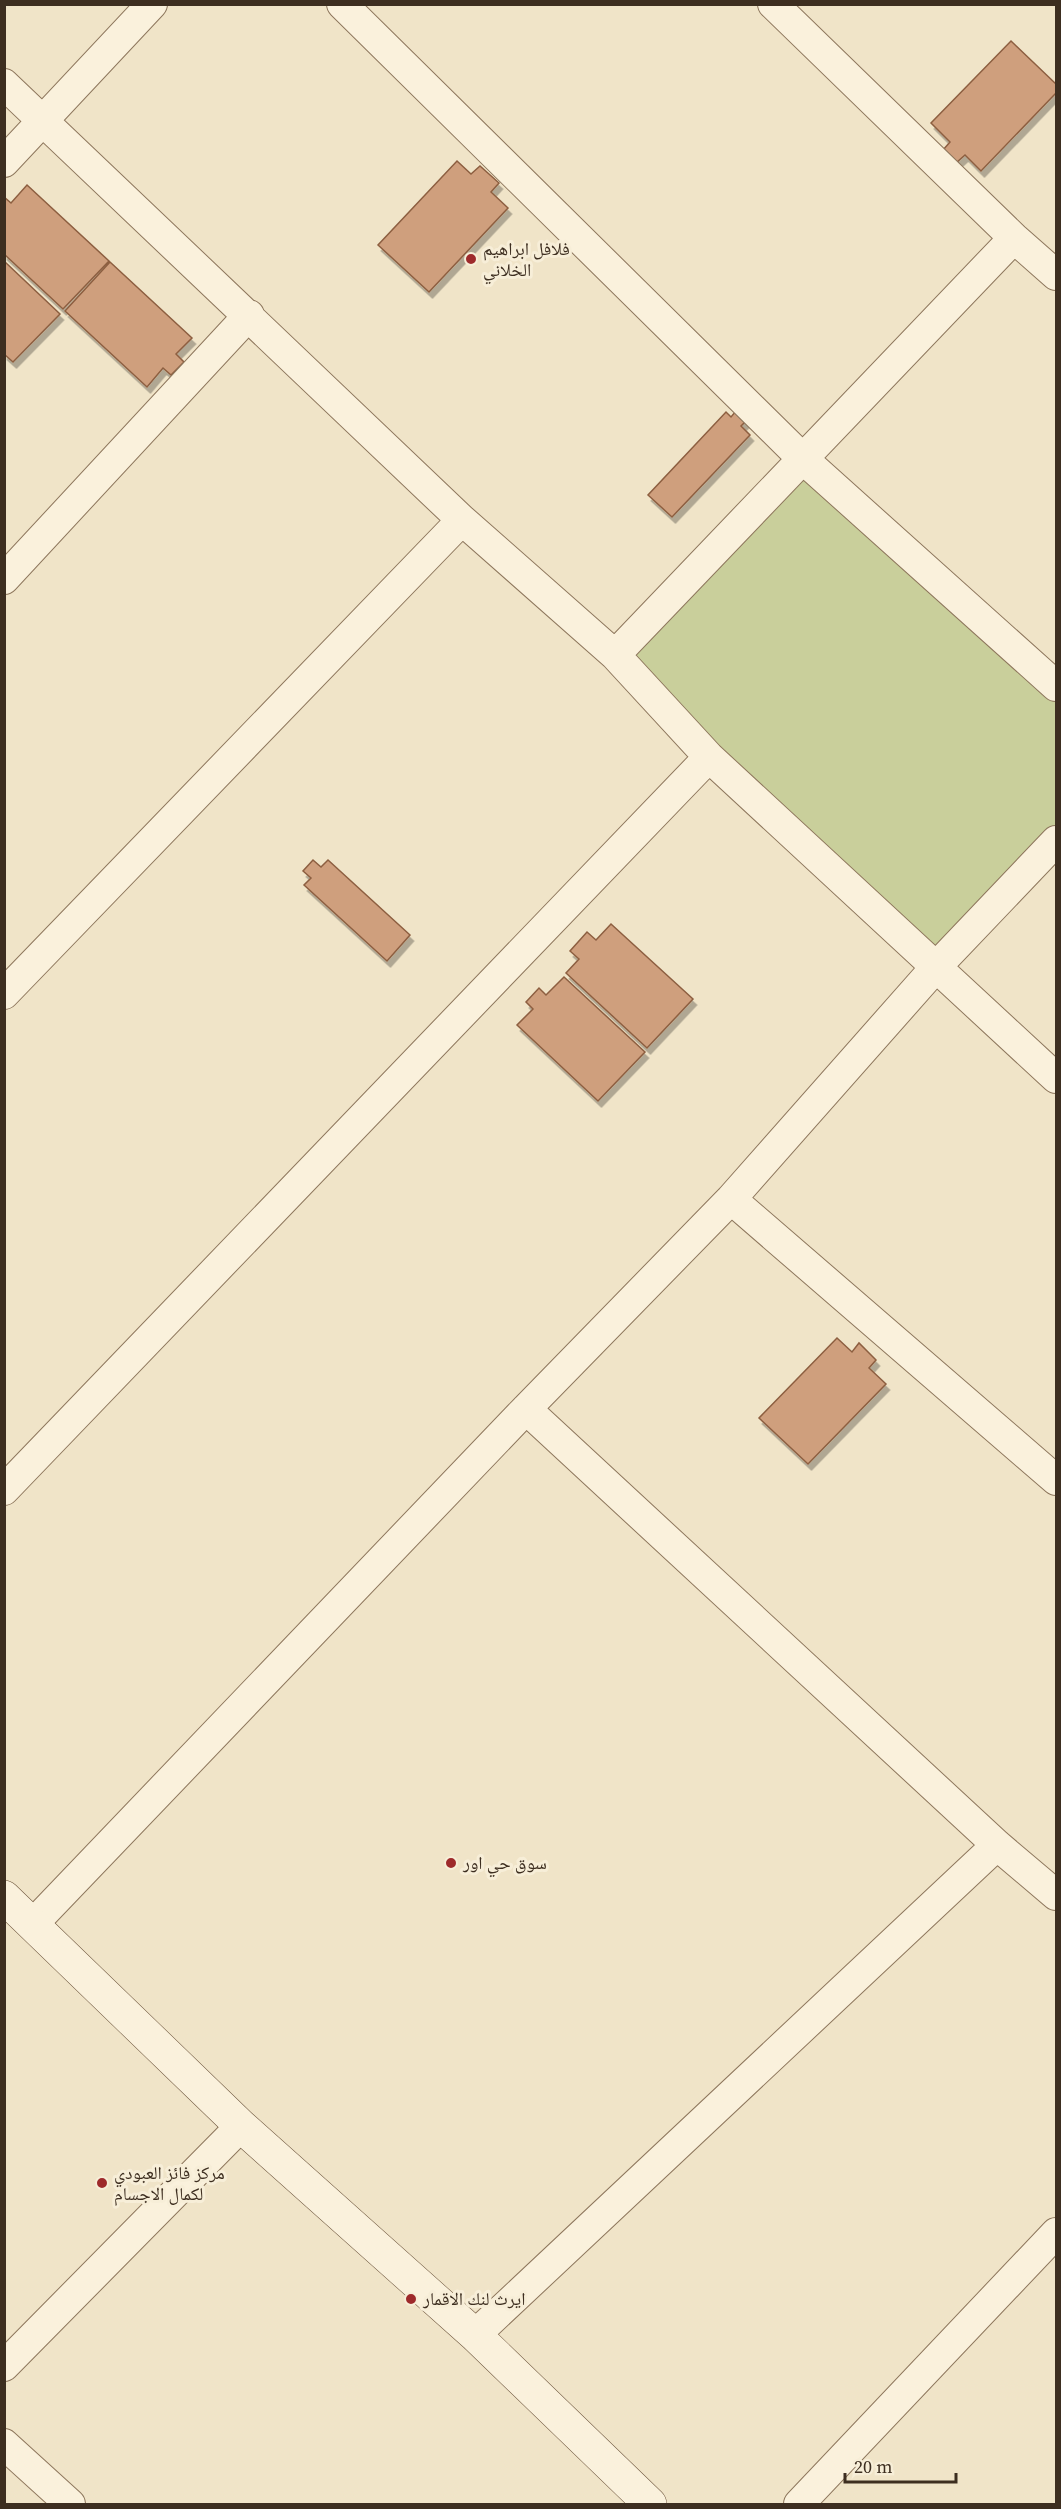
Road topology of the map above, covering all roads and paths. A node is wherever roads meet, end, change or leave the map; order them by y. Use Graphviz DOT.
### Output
graph roads {
  1 [pos="152,4"];
  2 [pos="342,4"];
  3 [pos="773,4"];
  4 [pos="4,84"];
  5 [pos="44,121"];
  6 [pos="4,162"];
  7 [pos="1014,238"];
  8 [pos="1056,275"];
  9 [pos="249,315"];
  10 [pos="803,459"];
  11 [pos="462,520"];
  12 [pos="4,579"];
  13 [pos="615,655"];
  14 [pos="1056,686"];
  15 [pos="709,757"];
  16 [pos="1056,841"];
  17 [pos="936,967"];
  18 [pos="4,994"];
  19 [pos="1056,1078"];
  20 [pos="731,1199"];
  21 [pos="526,1409"];
  22 [pos="1056,1480"];
  23 [pos="4,1490"];
  24 [pos="997,1845"];
  25 [pos="1056,1895"];
  26 [pos="4,1897"];
  27 [pos="33,1924"];
  28 [pos="241,2126"];
  29 [pos="1056,2233"];
  30 [pos="475,2335"];
  31 [pos="4,2366"];
  32 [pos="4,2444"];
  33 [pos="636,2500"];
  34 [pos="70,2505"];
  35 [pos="800,2505"];
  1 -- 5 [label="street"];
  2 -- 10 [label="street"];
  3 -- 7 [label="street"];
  4 -- 5 [label="street"];
  5 -- 6 [label="street"];
  5 -- 9 [label="street"];
  7 -- 8 [label="street"];
  7 -- 10 [label="street"];
  9 -- 11 [label="street"];
  9 -- 12 [label="street"];
  10 -- 13 [label="street"];
  10 -- 14 [label="street"];
  11 -- 13 [label="street"];
  11 -- 18 [label="street"];
  13 -- 15 [label="street"];
  15 -- 17 [label="street"];
  15 -- 23 [label="street"];
  16 -- 17 [label="street"];
  17 -- 19 [label="street"];
  17 -- 20 [label="street"];
  20 -- 21 [label="street"];
  20 -- 22 [label="street"];
  21 -- 24 [label="street"];
  21 -- 27 [label="street"];
  24 -- 25 [label="street"];
  24 -- 30 [label="street"];
  26 -- 27 [label="street"];
  27 -- 28 [label="street"];
  28 -- 30 [label="street"];
  28 -- 31 [label="street"];
  29 -- 35 [label="street"];
  30 -- 33 [label="street"];
  32 -- 34 [label="street"];
}
